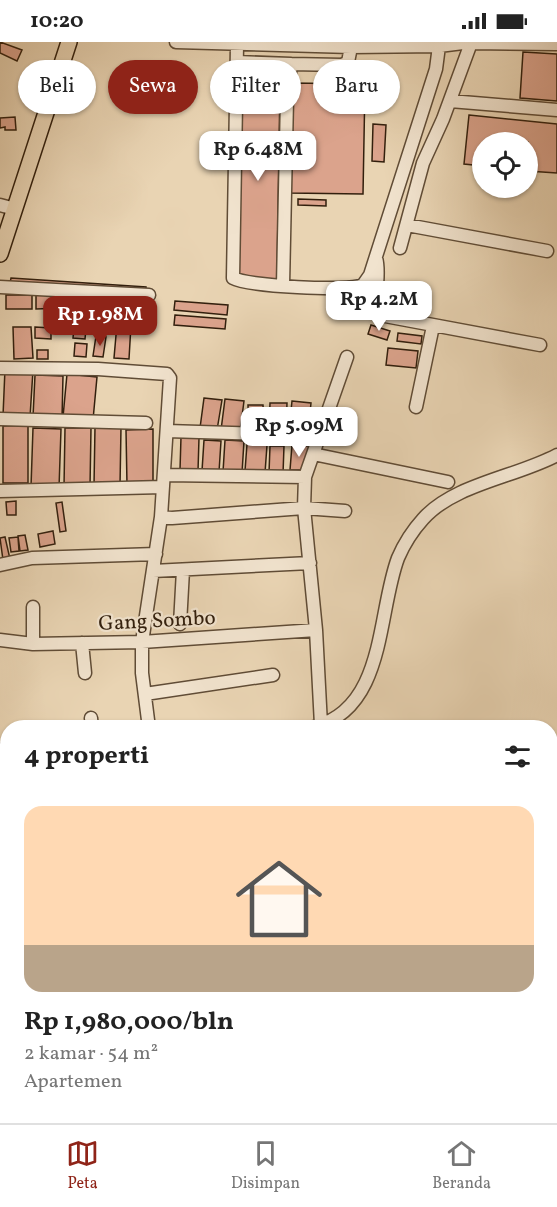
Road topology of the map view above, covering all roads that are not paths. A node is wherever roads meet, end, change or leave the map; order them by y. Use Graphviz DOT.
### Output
graph roads {
  1 [pos="69,42"];
  2 [pos="176,42"];
  3 [pos="471,43"];
  4 [pos="557,44"];
  5 [pos="237,45"];
  6 [pos="439,46"];
  7 [pos="351,47"];
  8 [pos="237,60"];
  9 [pos="301,64"];
  10 [pos="450,101"];
  11 [pos="557,110"];
  12 [pos="236,114"];
  13 [pos="287,114"];
  14 [pos="7,207"];
  15 [pos="407,225"];
  16 [pos="400,248"];
  17 [pos="547,251"];
  18 [pos="0,254"];
  19 [pos="375,257"];
  20 [pos="283,285"];
  21 [pos="0,287"];
  22 [pos="149,295"];
  23 [pos="433,326"];
  24 [pos="540,345"];
  25 [pos="347,357"];
  26 [pos="0,368"];
  27 [pos="416,407"];
  28 [pos="0,419"];
  29 [pos="146,423"];
  30 [pos="167,431"];
  31 [pos="298,435"];
  32 [pos="313,454"];
  33 [pos="557,455"];
  34 [pos="305,477"];
  35 [pos="164,481"];
  36 [pos="448,482"];
  37 [pos="0,491"];
  38 [pos="303,508"];
  39 [pos="345,511"];
  40 [pos="161,517"];
  41 [pos="156,554"];
  42 [pos="310,563"];
  43 [pos="0,565"];
  44 [pos="183,570"];
  45 [pos="153,571"];
  46 [pos="33,607"];
  47 [pos="180,624"];
  48 [pos="315,630"];
  49 [pos="0,640"];
  50 [pos="142,642"];
  51 [pos="82,643"];
  52 [pos="33,644"];
  53 [pos="85,673"];
  54 [pos="273,675"];
  55 [pos="145,694"];
  56 [pos="148,720"];
  57 [pos="317,720"];
  58 [pos="328,720"];
  1 -- 14 [label="main road"];
  2 -- 5 [label="street"];
  3 -- 4 [label="street"];
  3 -- 6 [label="street"];
  3 -- 10 [label="street"];
  5 -- 7 [label="street"];
  5 -- 8 [label="street"];
  6 -- 7 [label="street"];
  6 -- 19 [label="street"];
  7 -- 9 [label="street"];
  10 -- 11 [label="street"];
  10 -- 15 [label="street"];
  12 -- 20 [label="street"];
  13 -- 20 [label="street"];
  14 -- 18 [label="main road"];
  15 -- 16 [label="street"];
  15 -- 17 [label="street"];
  19 -- 20 [label="street"];
  19 -- 23 [label="street"];
  21 -- 22 [label="street"];
  23 -- 24 [label="street"];
  23 -- 27 [label="street"];
  25 -- 32 [label="street"];
  26 -- 30 [label="street"];
  28 -- 29 [label="street"];
  30 -- 31 [label="street"];
  30 -- 35 [label="street"];
  32 -- 34 [label="street"];
  32 -- 36 [label="street"];
  33 -- 58 [label="street"];
  34 -- 35 [label="street"];
  34 -- 38 [label="street"];
  35 -- 37 [label="street"];
  35 -- 40 [label="street"];
  38 -- 39 [label="street"];
  38 -- 40 [label="street"];
  38 -- 42 [label="street"];
  40 -- 41 [label="street"];
  41 -- 43 [label="street"];
  41 -- 45 [label="street"];
  42 -- 44 [label="street"];
  42 -- 48 [label="street"];
  44 -- 45 [label="street"];
  44 -- 47 [label="street"];
  45 -- 50 [label="street"];
  46 -- 52 [label="street"];
  48 -- 50 [label="street, Gang Sombo"];
  48 -- 57 [label="street"];
  49 -- 52 [label="street, Gang Sombo"];
  50 -- 51 [label="street, Gang Sombo"];
  50 -- 55 [label="street"];
  51 -- 52 [label="street, Gang Sombo"];
  51 -- 53 [label="street"];
  54 -- 55 [label="street"];
  55 -- 56 [label="street"];
}
